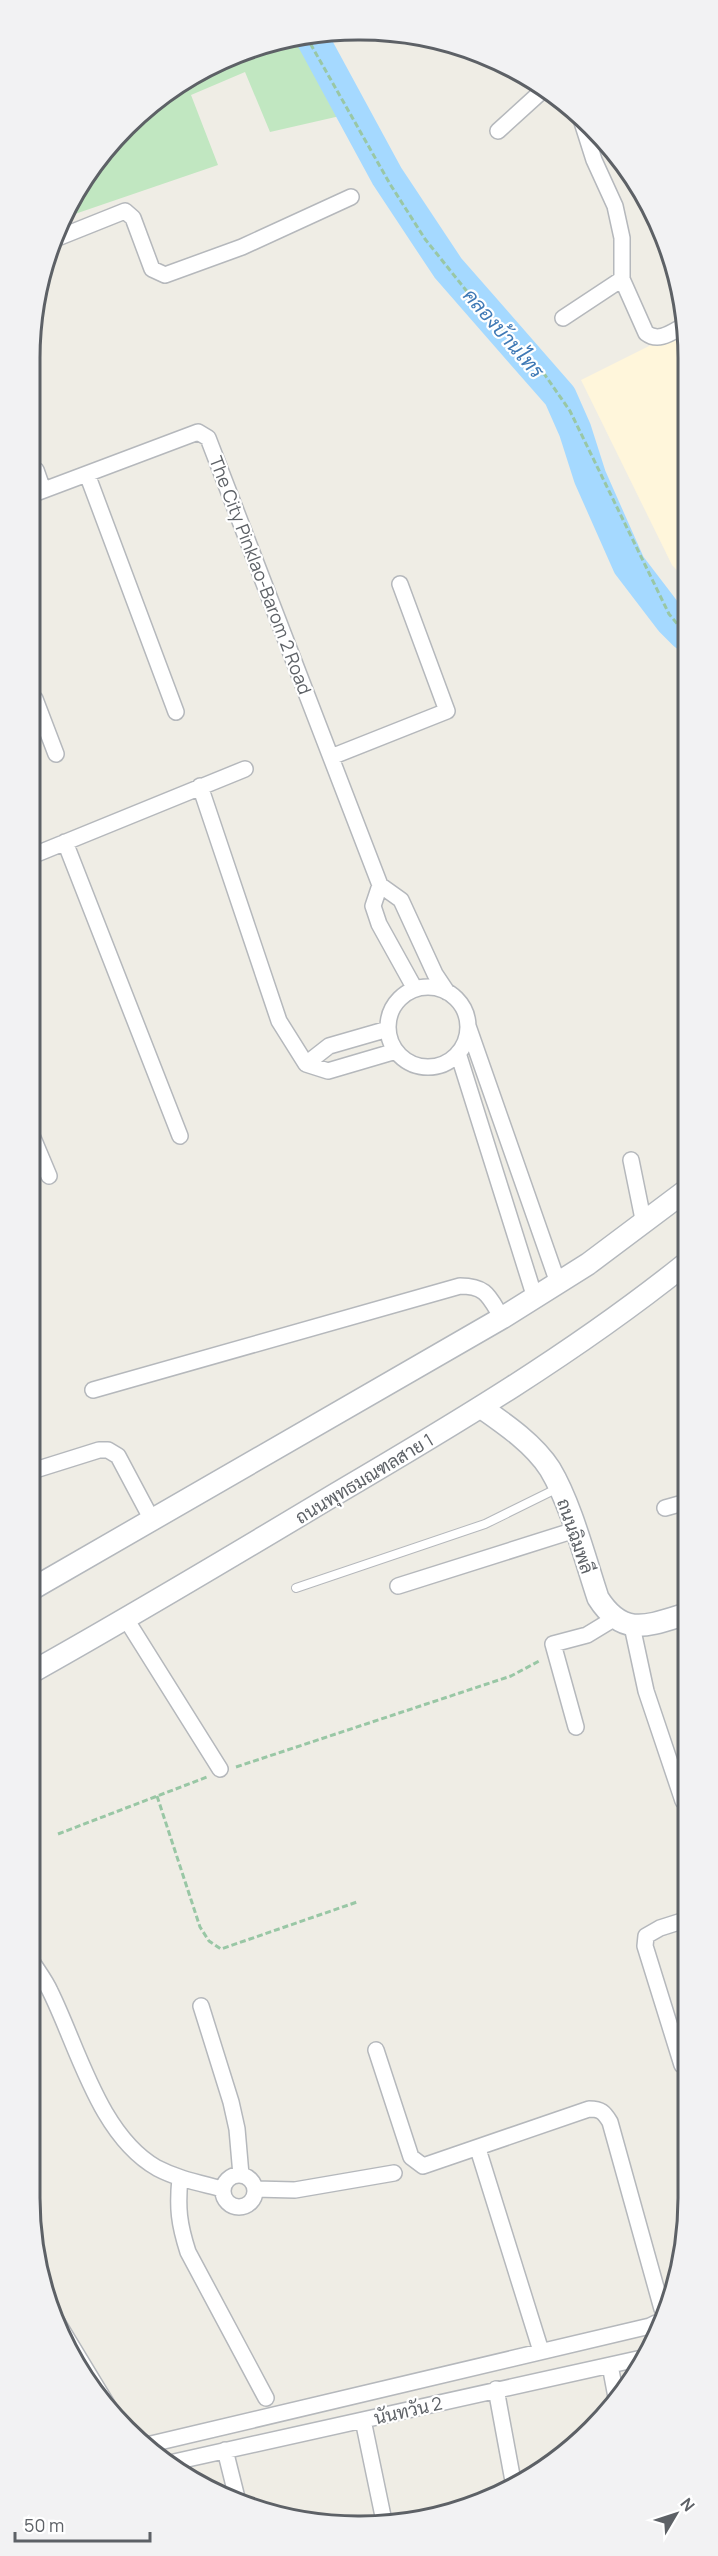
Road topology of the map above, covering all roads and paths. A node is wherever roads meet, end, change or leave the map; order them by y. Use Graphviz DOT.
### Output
graph roads {
  1 [pos="311,44"];
  2 [pos="538,95"];
  3 [pos="498,131"];
  4 [pos="587,137"];
  5 [pos="351,196"];
  6 [pos="66,235"];
  7 [pos="622,279"];
  8 [pos="563,318"];
  9 [pos="676,329"];
  10 [pos="87,474"];
  11 [pos="40,491"];
  12 [pos="399,584"];
  13 [pos="678,625"];
  14 [pos="40,712"];
  15 [pos="176,712"];
  16 [pos="56,754"];
  17 [pos="331,757"];
  18 [pos="245,769"];
  19 [pos="200,786"];
  20 [pos="65,842"];
  21 [pos="40,852"];
  22 [pos="380,885"];
  23 [pos="415,989"];
  24 [pos="447,992"];
  25 [pos="468,1026"];
  26 [pos="388,1029"];
  27 [pos="396,1051"];
  28 [pos="458,1053"];
  29 [pos="306,1064"];
  30 [pos="180,1136"];
  31 [pos="40,1155"];
  32 [pos="631,1160"];
  33 [pos="49,1176"];
  34 [pos="678,1197"];
  35 [pos="644,1224"];
  36 [pos="678,1270"];
  37 [pos="558,1283"];
  38 [pos="535,1298"];
  39 [pos="502,1318"];
  40 [pos="93,1390"];
  41 [pos="482,1408"];
  42 [pos="40,1468"];
  43 [pos="559,1488"];
  44 [pos="678,1504"];
  45 [pos="665,1508"];
  46 [pos="152,1520"];
  47 [pos="575,1530"];
  48 [pos="40,1584"];
  49 [pos="398,1586"];
  50 [pos="296,1588"];
  51 [pos="678,1616"];
  52 [pos="126,1619"];
  53 [pos="624,1622"];
  54 [pos="553,1644"];
  55 [pos="40,1667"];
  56 [pos="576,1727"];
  57 [pos="219,1772"];
  58 [pos="678,1789"];
  59 [pos="157,1796"];
  60 [pos="58,1834"];
  61 [pos="357,1902"];
  62 [pos="678,1922"];
  63 [pos="40,1974"];
  64 [pos="201,2006"];
  65 [pos="376,2050"];
  66 [pos="678,2052"];
  67 [pos="478,2148"];
  68 [pos="394,2174"];
  69 [pos="240,2175"];
  70 [pos="180,2178"];
  71 [pos="222,2188"];
  72 [pos="255,2189"];
  73 [pos="660,2302"];
  74 [pos="651,2324"];
  75 [pos="540,2351"];
  76 [pos="633,2360"];
  77 [pos="610,2365"];
  78 [pos="614,2388"];
  79 [pos="496,2390"];
  80 [pos="266,2398"];
  81 [pos="363,2420"];
  82 [pos="157,2443"];
  83 [pos="225,2450"];
  84 [pos="180,2461"];
  85 [pos="512,2476"];
  86 [pos="235,2490"];
  87 [pos="383,2515"];
  1 -- 13 [label="path"];
  2 -- 3 [label="street"];
  4 -- 7 [label="street"];
  5 -- 6 [label="street"];
  7 -- 8 [label="street"];
  7 -- 9 [label="street"];
  10 -- 11 [label="street, The City Pinklao-Barom 2 Road"];
  10 -- 15 [label="street"];
  10 -- 17 [label="street, The City Pinklao-Barom 2 Road"];
  12 -- 17 [label="street"];
  14 -- 16 [label="street"];
  17 -- 22 [label="street, The City Pinklao-Barom 2 Road"];
  18 -- 19 [label="street"];
  19 -- 20 [label="street"];
  19 -- 29 [label="street"];
  20 -- 21 [label="street"];
  20 -- 30 [label="street"];
  22 -- 23 [label="street"];
  22 -- 24 [label="street"];
  23 -- 24 [label="street"];
  23 -- 26 [label="street"];
  24 -- 25 [label="street"];
  25 -- 28 [label="street"];
  25 -- 37 [label="street"];
  26 -- 27 [label="street"];
  26 -- 29 [label="street"];
  27 -- 28 [label="street"];
  27 -- 29 [label="street"];
  28 -- 38 [label="street"];
  31 -- 33 [label="street"];
  32 -- 35 [label="street"];
  34 -- 35 [label="main road"];
  35 -- 37 [label="main road"];
  36 -- 41 [label="main road, ถนนพุทธมณฑลสาย 1"];
  37 -- 38 [label="main road"];
  38 -- 39 [label="main road"];
  39 -- 40 [label="street"];
  39 -- 46 [label="main road"];
  41 -- 43 [label="main road, ถนนฉิมพลี"];
  41 -- 52 [label="main road, ถนนพุทธมณฑลสาย 1"];
  42 -- 46 [label="street"];
  43 -- 47 [label="main road, ถนนฉิมพลี"];
  43 -- 50 [label="lane"];
  44 -- 45 [label="street"];
  46 -- 48 [label="main road"];
  47 -- 49 [label="street"];
  47 -- 53 [label="main road, ถนนฉิมพลี"];
  51 -- 53 [label="main road"];
  52 -- 55 [label="main road, ถนนพุทธมณฑลสาย 1"];
  52 -- 57 [label="street"];
  53 -- 54 [label="street"];
  53 -- 58 [label="street"];
  54 -- 56 [label="street"];
  54 -- 57 [label="path"];
  57 -- 59 [label="path"];
  59 -- 60 [label="path"];
  59 -- 61 [label="path"];
  62 -- 66 [label="street"];
  63 -- 70 [label="street"];
  64 -- 69 [label="street"];
  65 -- 67 [label="street"];
  67 -- 73 [label="street"];
  67 -- 75 [label="street"];
  68 -- 72 [label="street"];
  69 -- 71 [label="street"];
  69 -- 72 [label="street"];
  70 -- 71 [label="street"];
  70 -- 80 [label="street"];
  71 -- 72 [label="street"];
  74 -- 75 [label="street"];
  75 -- 82 [label="street"];
  76 -- 77 [label="street, นันทวัน 2"];
  77 -- 78 [label="street"];
  77 -- 79 [label="street, นันทวัน 2"];
  79 -- 81 [label="street, นันทวัน 2"];
  79 -- 85 [label="street"];
  81 -- 83 [label="street, นันทวัน 2"];
  81 -- 87 [label="street"];
  83 -- 84 [label="street, นันทวัน 2"];
  83 -- 86 [label="street"];
}
